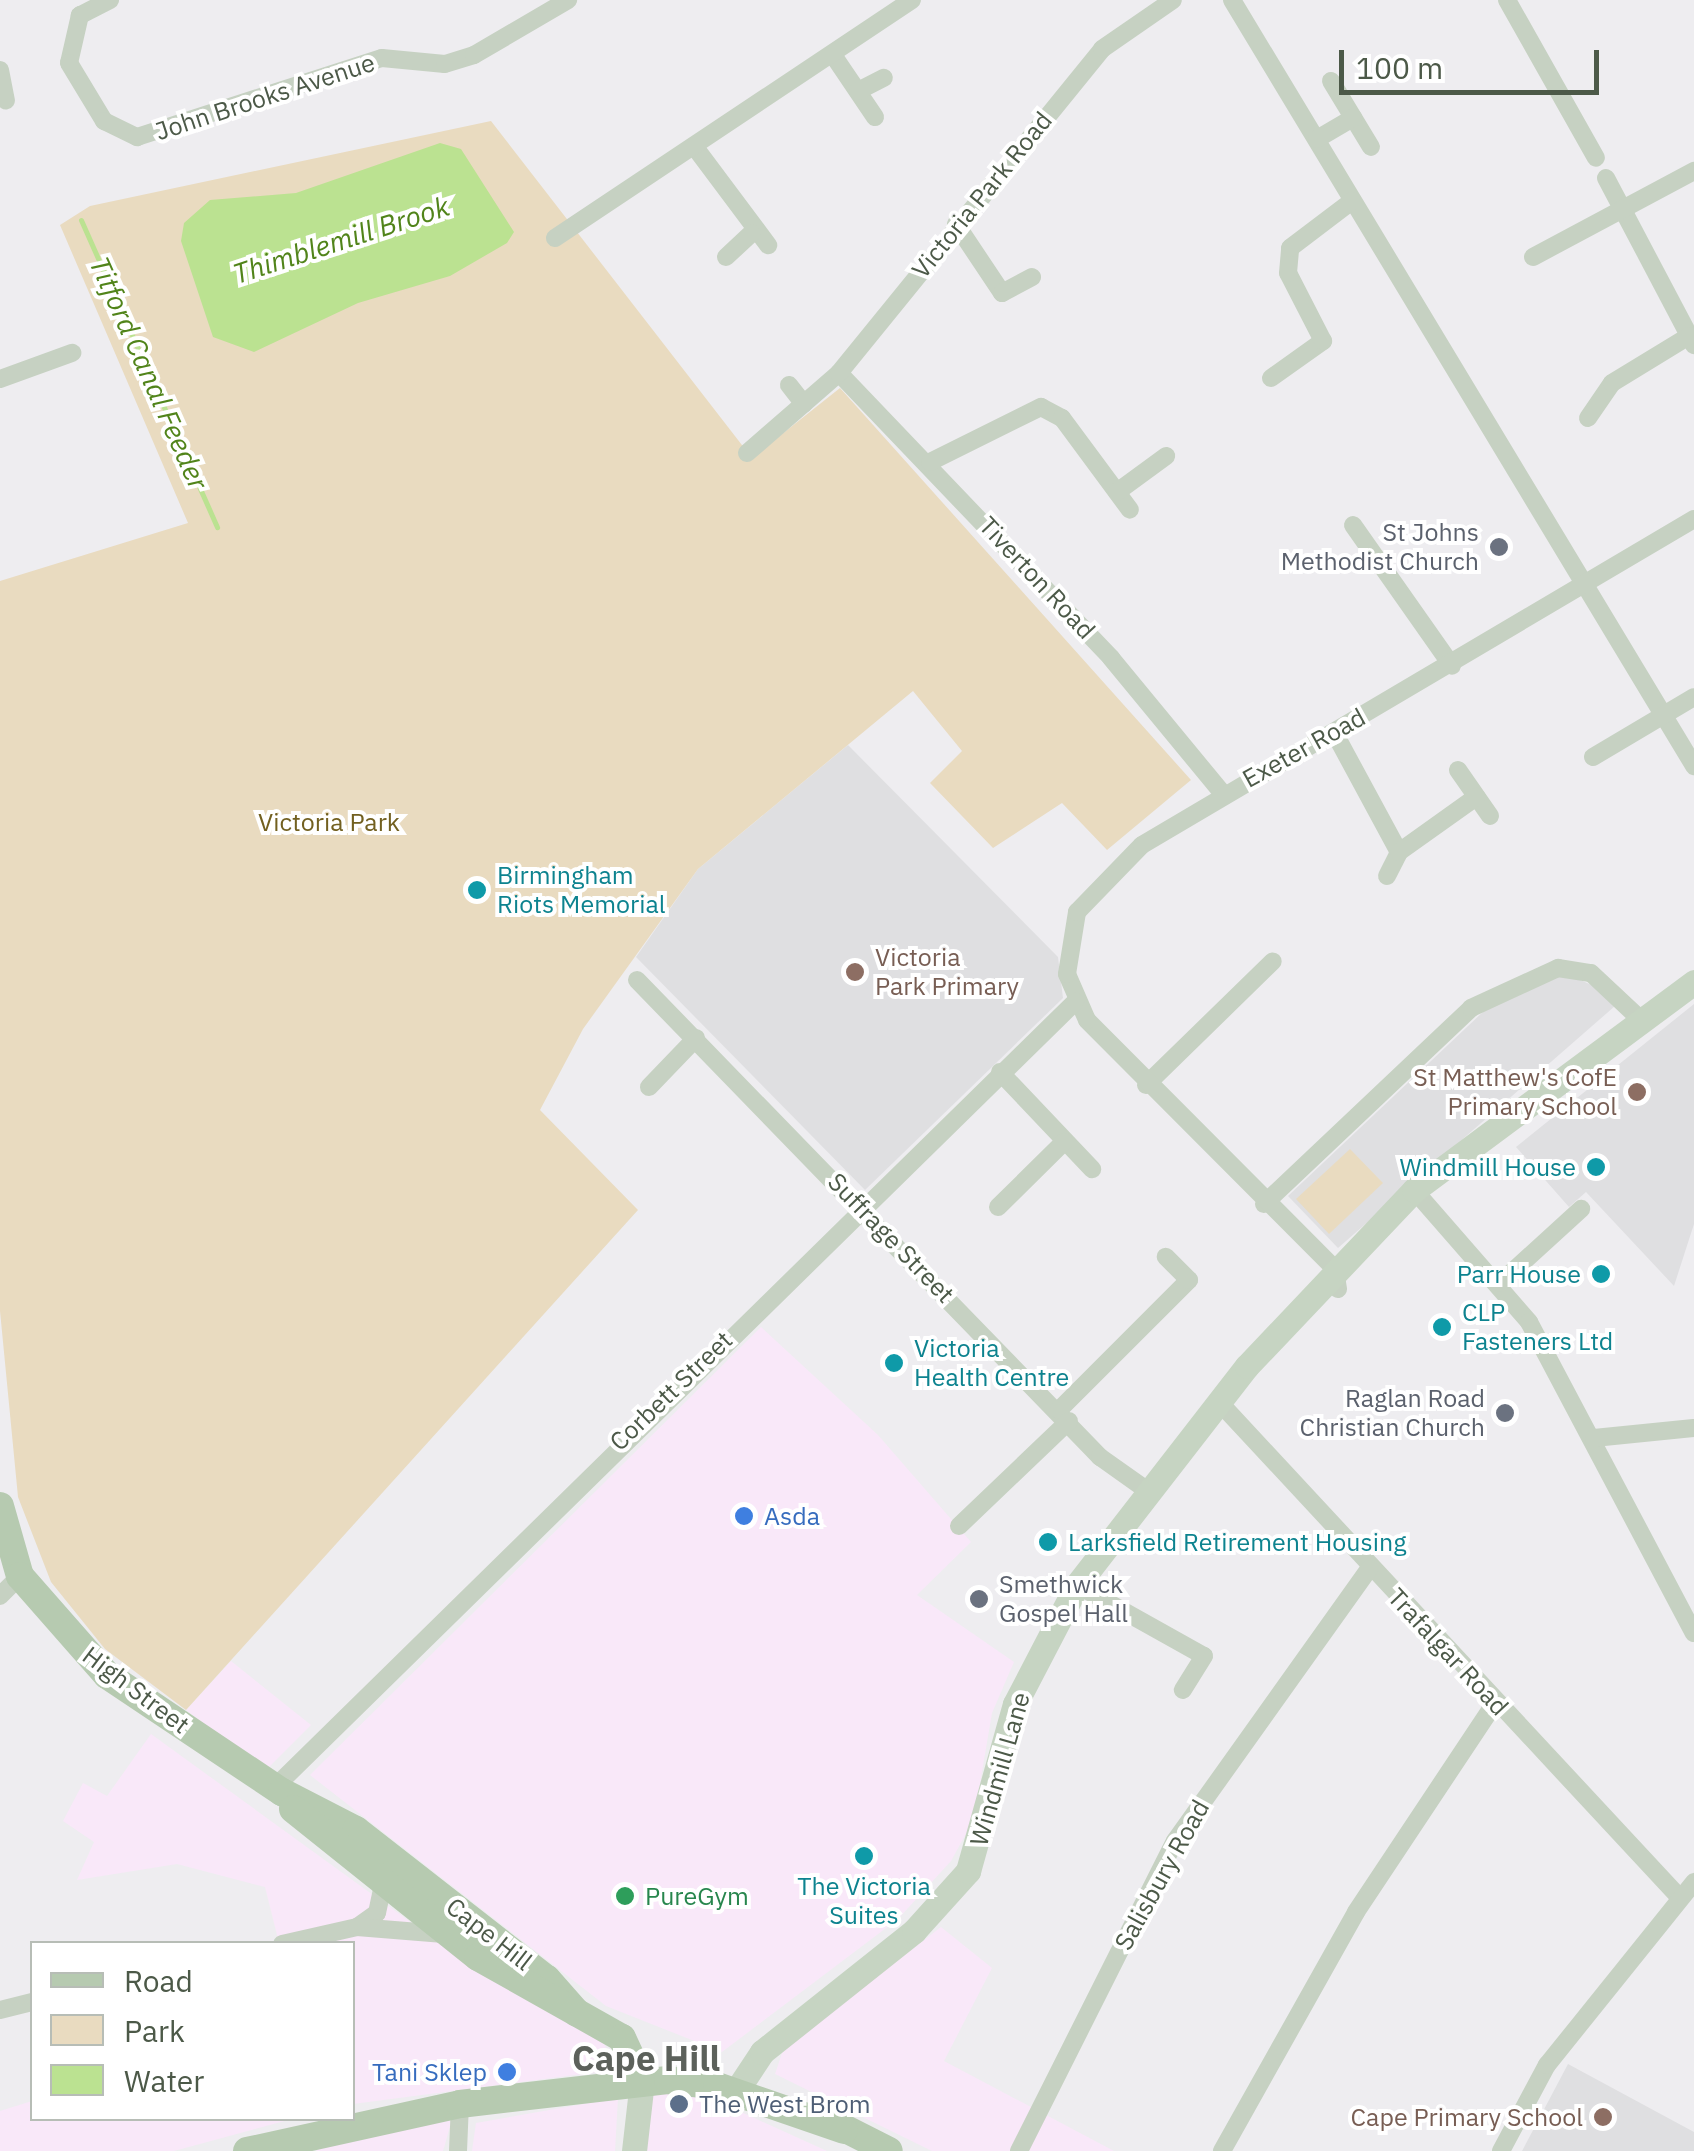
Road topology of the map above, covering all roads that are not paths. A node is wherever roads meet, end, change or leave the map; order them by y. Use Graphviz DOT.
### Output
graph roads {
  1 [pos="110,0"];
  2 [pos="568,0"];
  3 [pos="912,0"];
  4 [pos="1173,0"];
  5 [pos="1232,0"];
  6 [pos="1507,0"];
  7 [pos="834,54"];
  8 [pos="0,70"];
  9 [pos="884,78"];
  10 [pos="1331,81"];
  11 [pos="858,91"];
  12 [pos="6,100"];
  13 [pos="875,118"];
  14 [pos="1353,118"];
  15 [pos="1317,139"];
  16 [pos="694,146"];
  17 [pos="1371,146"];
  18 [pos="1596,158"];
  19 [pos="1694,171"];
  20 [pos="1606,178"];
  21 [pos="1352,201"];
  22 [pos="1623,208"];
  23 [pos="956,224"];
  24 [pos="752,233"];
  25 [pos="555,238"];
  26 [pos="768,245"];
  27 [pos="726,257"];
  28 [pos="1533,257"];
  29 [pos="1032,276"];
  30 [pos="1692,340"];
  31 [pos="72,353"];
  32 [pos="839,373"];
  33 [pos="1271,378"];
  34 [pos="0,379"];
  35 [pos="788,385"];
  36 [pos="804,404"];
  37 [pos="1588,418"];
  38 [pos="747,453"];
  39 [pos="1166,456"];
  40 [pos="930,462"];
  41 [pos="1117,492"];
  42 [pos="1130,510"];
  43 [pos="1694,519"];
  44 [pos="1352,525"];
  45 [pos="1586,583"];
  46 [pos="1452,666"];
  47 [pos="1694,697"];
  48 [pos="1663,715"];
  49 [pos="1334,732"];
  50 [pos="1593,757"];
  51 [pos="1694,766"];
  52 [pos="1458,770"];
  53 [pos="1224,794"];
  54 [pos="1476,797"];
  55 [pos="1490,816"];
  56 [pos="1399,852"];
  57 [pos="1387,876"];
  58 [pos="1273,961"];
  59 [pos="637,980"];
  60 [pos="1694,982"];
  61 [pos="1076,1002"];
  62 [pos="1640,1018"];
  63 [pos="696,1038"];
  64 [pos="1000,1072"];
  65 [pos="1146,1085"];
  66 [pos="649,1087"];
  67 [pos="1064,1142"];
  68 [pos="1092,1169"];
  69 [pos="1420,1198"];
  70 [pos="1264,1204"];
  71 [pos="998,1207"];
  72 [pos="862,1208"];
  73 [pos="1581,1209"];
  74 [pos="1166,1257"];
  75 [pos="1337,1279"];
  76 [pos="1500,1283"];
  77 [pos="1220,1403"];
  78 [pos="1064,1415"];
  79 [pos="1694,1428"];
  80 [pos="1594,1438"];
  81 [pos="1148,1491"];
  82 [pos="0,1506"];
  83 [pos="959,1526"];
  84 [pos="1369,1569"];
  85 [pos="1078,1585"];
  86 [pos="10,1586"];
  87 [pos="1694,1633"];
  88 [pos="1183,1690"];
  89 [pos="1495,1703"];
  90 [pos="278,1789"];
  91 [pos="390,1871"];
  92 [pos="1694,1882"];
  93 [pos="431,1890"];
  94 [pos="1680,1898"];
  95 [pos="356,1928"];
  96 [pos="449,1936"];
  97 [pos="296,1941"];
  98 [pos="30,2002"];
  99 [pos="0,2010"];
  100 [pos="577,2014"];
  101 [pos="640,2074"];
  102 [pos="739,2085"];
  103 [pos="460,2104"];
  104 [pos="284,2146"];
  105 [pos="247,2151"];
  106 [pos="458,2151"];
  107 [pos="634,2151"];
  108 [pos="889,2151"];
  109 [pos="1018,2151"];
  110 [pos="1222,2151"];
  111 [pos="1501,2151"];
  1 -- 2 [label="street, John Brooks Avenue"];
  3 -- 7 [label="street"];
  4 -- 23 [label="street, Victoria Park Road"];
  5 -- 15 [label="street"];
  6 -- 18 [label="street"];
  7 -- 11 [label="street"];
  7 -- 16 [label="street"];
  8 -- 12 [label="street"];
  9 -- 11 [label="street"];
  10 -- 14 [label="street"];
  11 -- 13 [label="street"];
  14 -- 15 [label="street"];
  14 -- 17 [label="street"];
  15 -- 21 [label="street"];
  16 -- 24 [label="street"];
  16 -- 25 [label="street"];
  19 -- 22 [label="street"];
  20 -- 22 [label="street"];
  21 -- 33 [label="street"];
  21 -- 45 [label="street"];
  22 -- 28 [label="street"];
  22 -- 30 [label="street"];
  23 -- 29 [label="street"];
  23 -- 32 [label="street, Victoria Park Road"];
  24 -- 26 [label="street"];
  24 -- 27 [label="street"];
  30 -- 37 [label="street"];
  31 -- 34 [label="street"];
  32 -- 36 [label="street, Victoria Park Road"];
  32 -- 40 [label="street, Tiverton Road"];
  35 -- 36 [label="street"];
  36 -- 38 [label="street, Victoria Park Road"];
  39 -- 41 [label="street"];
  40 -- 41 [label="street"];
  40 -- 53 [label="street, Tiverton Road"];
  41 -- 42 [label="street"];
  43 -- 45 [label="street, Exeter Road"];
  44 -- 46 [label="street"];
  45 -- 46 [label="street, Exeter Road"];
  45 -- 48 [label="street"];
  46 -- 49 [label="street, Exeter Road"];
  47 -- 48 [label="street"];
  48 -- 50 [label="street"];
  48 -- 51 [label="street"];
  49 -- 53 [label="street, Exeter Road"];
  49 -- 56 [label="street"];
  52 -- 54 [label="street"];
  53 -- 61 [label="street, Exeter Road"];
  54 -- 55 [label="street"];
  54 -- 56 [label="street"];
  56 -- 57 [label="street"];
  58 -- 65 [label="street"];
  59 -- 63 [label="street, Suffrage Street"];
  60 -- 62 [label="main road, Windmill Lane"];
  61 -- 64 [label="street, Corbett Street"];
  61 -- 65 [label="street"];
  62 -- 69 [label="main road, Windmill Lane"];
  62 -- 70 [label="street"];
  63 -- 66 [label="street"];
  63 -- 72 [label="street, Suffrage Street"];
  64 -- 67 [label="street"];
  64 -- 72 [label="street, Corbett Street"];
  65 -- 70 [label="street"];
  67 -- 68 [label="street"];
  67 -- 71 [label="street"];
  69 -- 75 [label="main road, Windmill Lane"];
  69 -- 75 [label="main road, Windmill Lane"];
  69 -- 76 [label="street"];
  70 -- 75 [label="street"];
  72 -- 78 [label="street, Suffrage Street"];
  72 -- 90 [label="street, Corbett Street"];
  73 -- 76 [label="street"];
  74 -- 78 [label="street"];
  75 -- 77 [label="main road, Windmill Lane"];
  76 -- 80 [label="street"];
  77 -- 81 [label="main road, Windmill Lane"];
  77 -- 84 [label="street, Trafalgar Road"];
  78 -- 81 [label="street, Suffrage Street"];
  78 -- 83 [label="street"];
  79 -- 80 [label="street"];
  80 -- 87 [label="street"];
  81 -- 85 [label="main road, Windmill Lane"];
  82 -- 86 [label="main road, High Street"];
  84 -- 89 [label="street, Trafalgar Road"];
  84 -- 109 [label="street, Salisbury Road"];
  85 -- 88 [label="street"];
  85 -- 102 [label="main road, Windmill Lane"];
  86 -- 90 [label="main road, High Street"];
  89 -- 94 [label="street, Trafalgar Road"];
  89 -- 110 [label="street"];
  90 -- 91 [label="main road, High Street"];
  91 -- 93 [label="main road"];
  91 -- 95 [label="street"];
  91 -- 96 [label="main road, Cape Hill"];
  92 -- 94 [label="street"];
  93 -- 96 [label="main road"];
  93 -- 100 [label="main road, Cape Hill"];
  94 -- 111 [label="street"];
  95 -- 96 [label="street"];
  95 -- 97 [label="street"];
  96 -- 100 [label="main road, Cape Hill"];
  98 -- 99 [label="street"];
  100 -- 101 [label="main road, Cape Hill"];
  101 -- 102 [label="main road"];
  101 -- 103 [label="main road"];
  101 -- 107 [label="main road"];
  102 -- 108 [label="main road"];
  103 -- 104 [label="main road"];
  103 -- 106 [label="street"];
  104 -- 105 [label="main road"];
}
